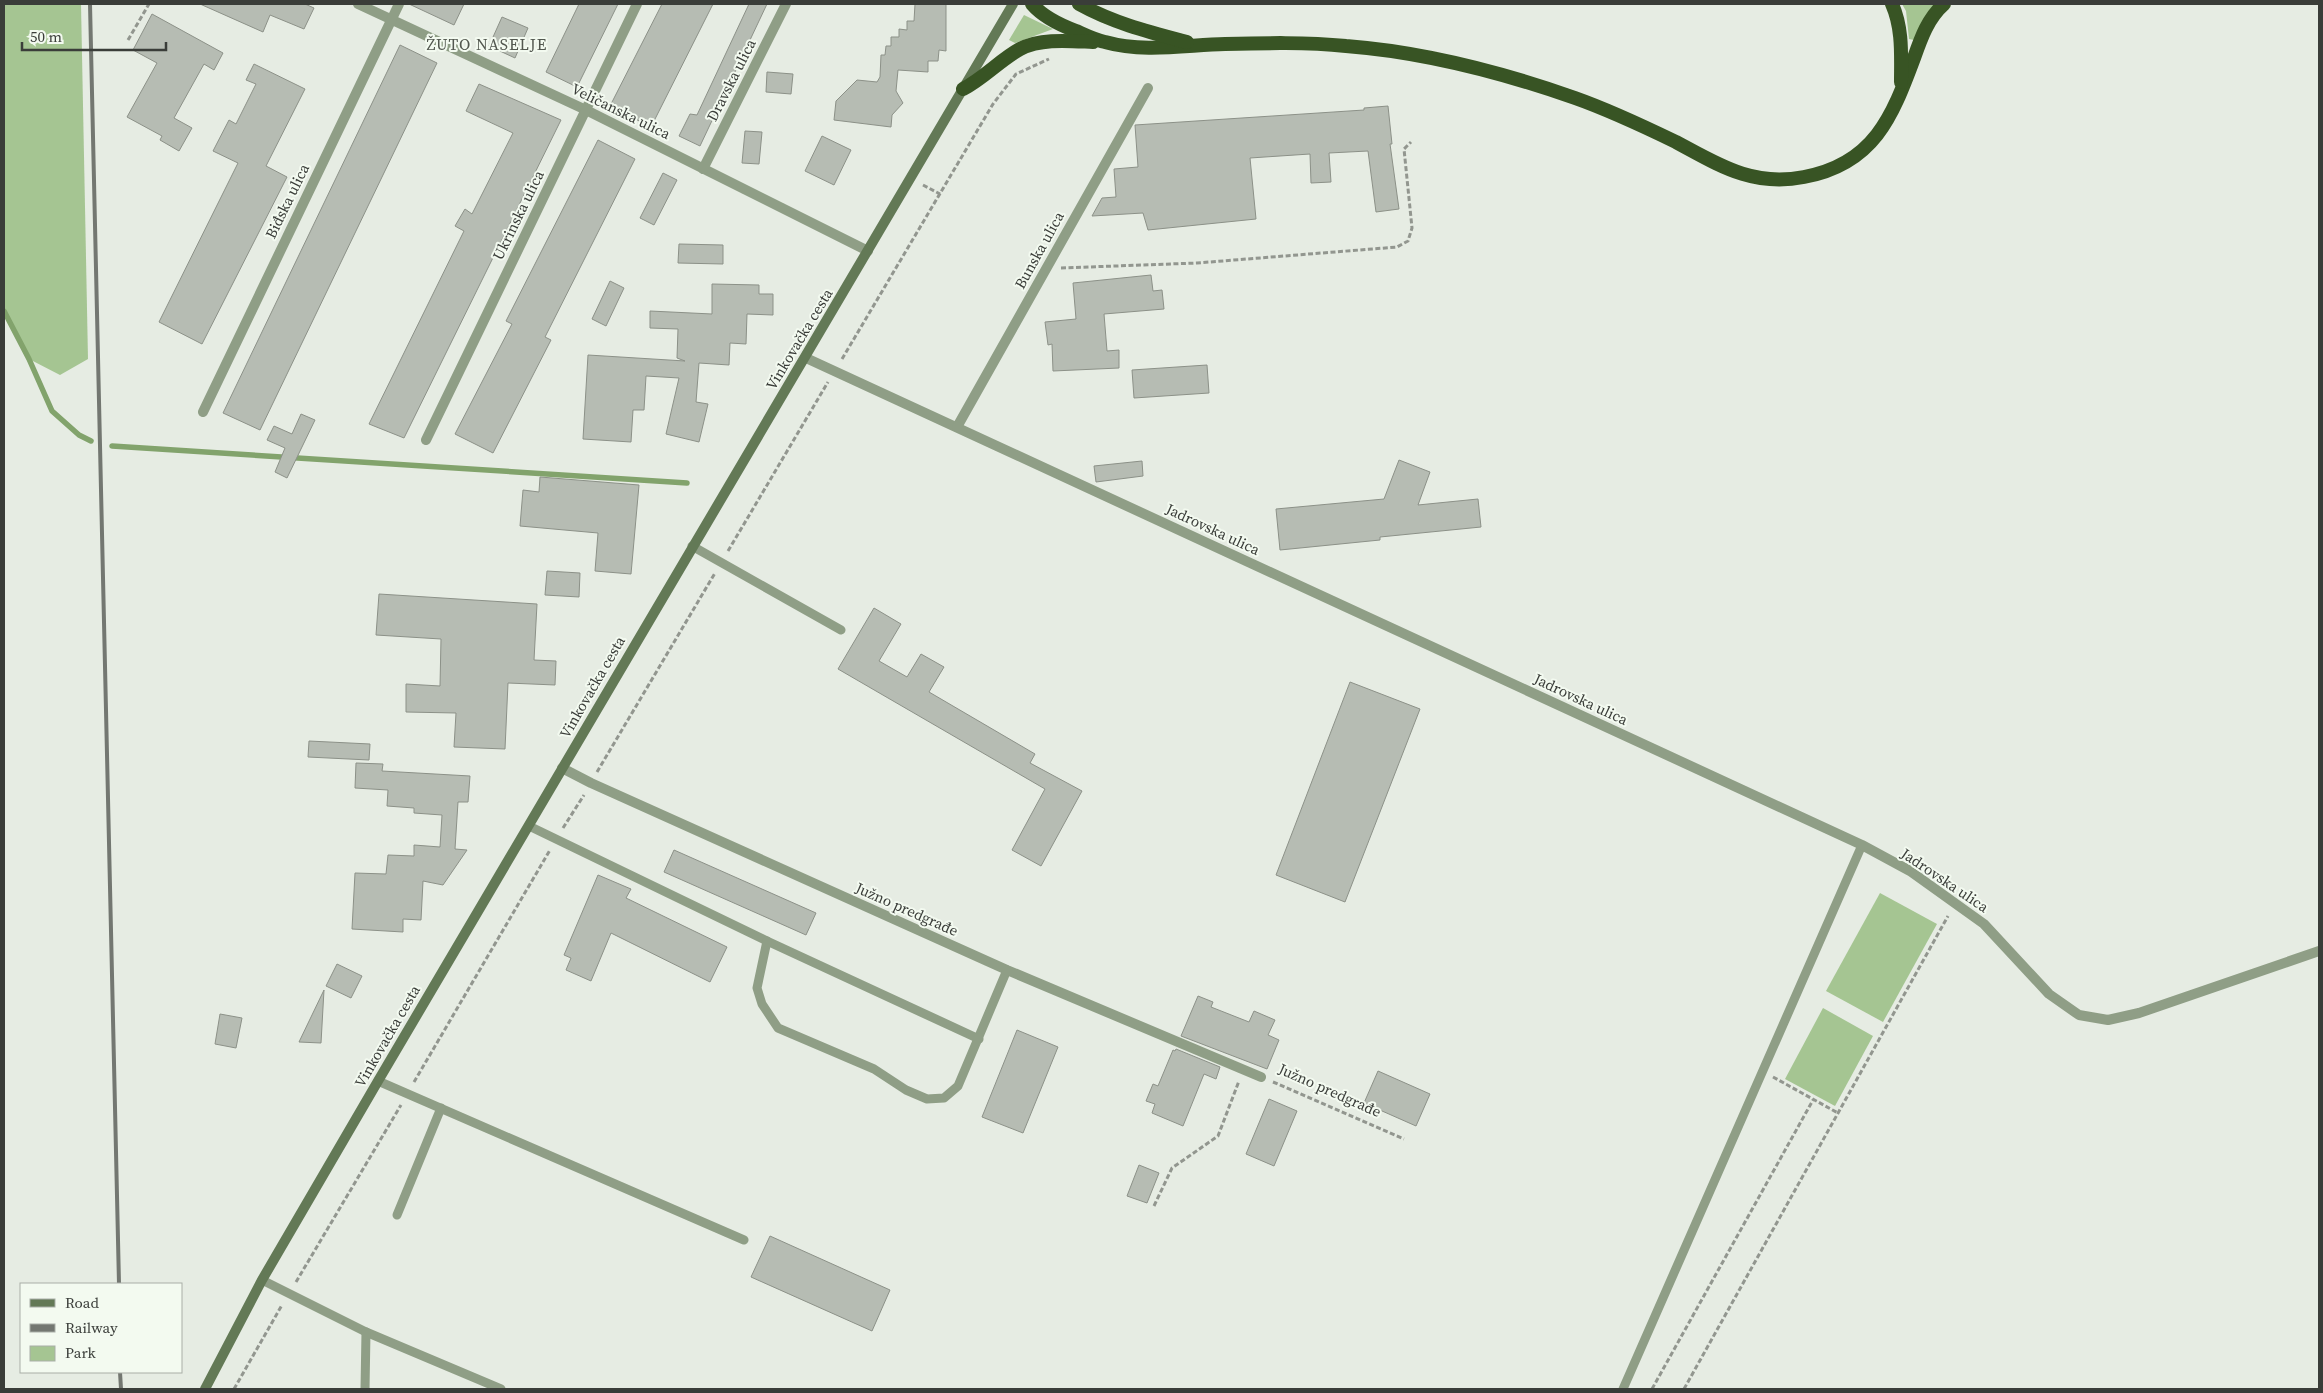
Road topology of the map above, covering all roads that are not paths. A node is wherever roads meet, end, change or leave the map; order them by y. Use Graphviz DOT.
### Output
graph roads {
  1 [pos="358,4"];
  2 [pos="399,4"];
  3 [pos="637,4"];
  4 [pos="786,4"];
  5 [pos="1012,4"];
  6 [pos="1032,4"];
  7 [pos="1080,4"];
  8 [pos="1892,4"];
  9 [pos="1944,4"];
  10 [pos="390,20"];
  11 [pos="1105,42"];
  12 [pos="1200,45"];
  13 [pos="1148,88"];
  14 [pos="963,89"];
  15 [pos="1901,93"];
  16 [pos="586,110"];
  17 [pos="704,169"];
  18 [pos="868,251"];
  19 [pos="806,358"];
  20 [pos="203,412"];
  21 [pos="957,427"];
  22 [pos="426,440"];
  23 [pos="692,546"];
  24 [pos="841,630"];
  25 [pos="562,768"];
  26 [pos="529,826"];
  27 [pos="1862,845"];
  28 [pos="767,941"];
  29 [pos="2319,951"];
  30 [pos="1007,970"];
  31 [pos="979,1039"];
  32 [pos="1261,1077"];
  33 [pos="378,1081"];
  34 [pos="441,1108"];
  35 [pos="397,1215"];
  36 [pos="744,1240"];
  37 [pos="262,1280"];
  38 [pos="366,1332"];
  39 [pos="205,1389"];
  40 [pos="365,1389"];
  41 [pos="501,1389"];
  42 [pos="1623,1389"];
  1 -- 10 [label="street, Veličanska ulica"];
  2 -- 10 [label="street, Biđska ulica"];
  3 -- 16 [label="street, Ukrinska ulica"];
  4 -- 17 [label="street, Dravska ulica"];
  5 -- 14 [label="main road, Vinkovačka cesta"];
  6 -- 11 [label="highway"];
  7 -- 12 [label="highway"];
  8 -- 15 [label="highway"];
  9 -- 15 [label="highway"];
  10 -- 16 [label="street, Veličanska ulica"];
  10 -- 20 [label="street, Biđska ulica"];
  11 -- 12 [label="highway"];
  11 -- 14 [label="highway"];
  12 -- 15 [label="highway"];
  13 -- 21 [label="street, Bunska ulica"];
  14 -- 18 [label="main road, Vinkovačka cesta"];
  16 -- 17 [label="street, Veličanska ulica"];
  16 -- 22 [label="street, Ukrinska ulica"];
  17 -- 18 [label="street, Veličanska ulica"];
  18 -- 19 [label="main road, Vinkovačka cesta"];
  19 -- 21 [label="street, Jadrovska ulica"];
  19 -- 23 [label="main road, Vinkovačka cesta"];
  21 -- 27 [label="street, Jadrovska ulica"];
  23 -- 24 [label="lane"];
  23 -- 25 [label="main road, Vinkovačka cesta"];
  25 -- 26 [label="main road, Vinkovačka cesta"];
  25 -- 30 [label="street, Južno predgrađe"];
  26 -- 28 [label="lane"];
  26 -- 33 [label="main road, Vinkovačka cesta"];
  27 -- 29 [label="street, Jadrovska ulica"];
  27 -- 42 [label="lane"];
  28 -- 31 [label="lane"];
  28 -- 31 [label="lane"];
  30 -- 31 [label="lane"];
  30 -- 32 [label="street, Južno predgrađe"];
  33 -- 34 [label="lane"];
  33 -- 37 [label="main road, Vinkovačka cesta"];
  34 -- 35 [label="lane"];
  34 -- 36 [label="lane"];
  37 -- 38 [label="lane"];
  37 -- 39 [label="main road, Vinkovačka cesta"];
  38 -- 40 [label="lane"];
  38 -- 41 [label="lane"];
}
